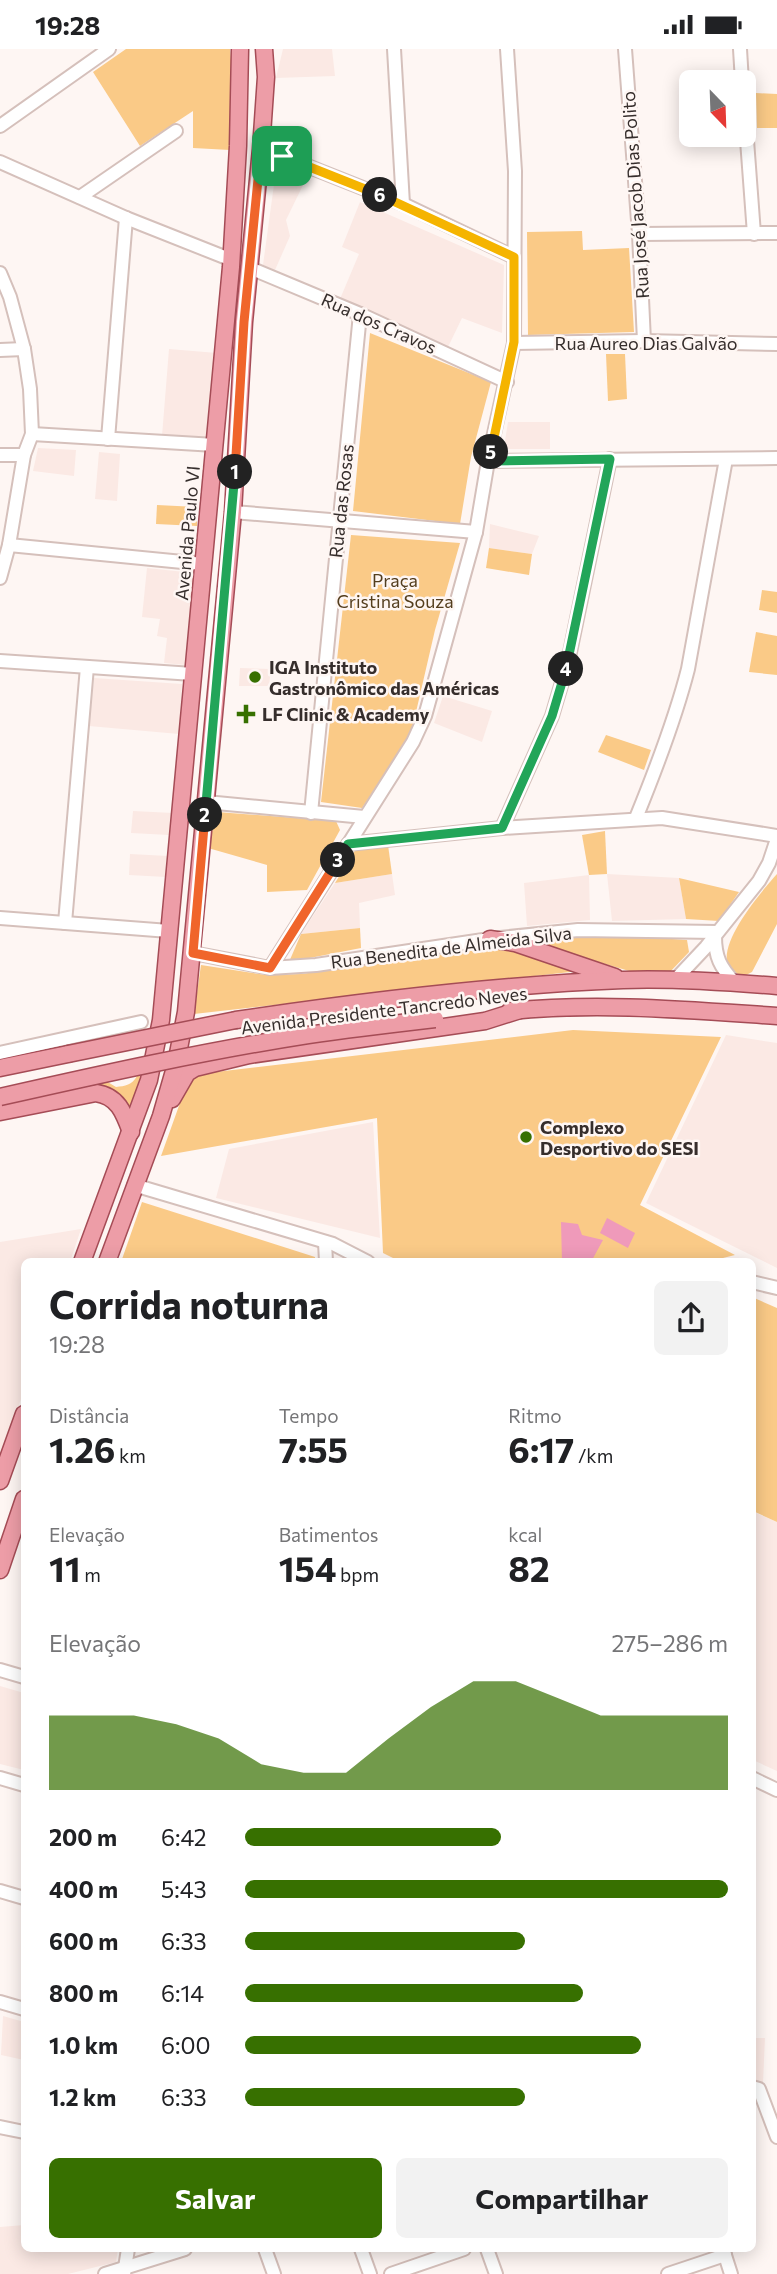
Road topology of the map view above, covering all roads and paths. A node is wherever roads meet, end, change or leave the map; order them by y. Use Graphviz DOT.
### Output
graph roads {
  1 [pos="109,49"];
  2 [pos="240,49"];
  3 [pos="267,49"];
  4 [pos="394,49"];
  5 [pos="508,49"];
  6 [pos="625,49"];
  7 [pos="740,49"];
  8 [pos="741,70"];
  9 [pos="0,126"];
  10 [pos="176,131"];
  11 [pos="748,147"];
  12 [pos="261,149"];
  13 [pos="0,162"];
  14 [pos="80,197"];
  15 [pos="403,204"];
  16 [pos="126,218"];
  17 [pos="777,233"];
  18 [pos="639,234"];
  19 [pos="754,234"];
  20 [pos="514,257"];
  21 [pos="232,260"];
  22 [pos="250,268"];
  23 [pos="0,273"];
  24 [pos="360,314"];
  25 [pos="644,341"];
  26 [pos="514,342"];
  27 [pos="777,344"];
  28 [pos="0,349"];
  29 [pos="24,349"];
  30 [pos="507,382"];
  31 [pos="32,434"];
  32 [pos="108,439"];
  33 [pos="215,445"];
  34 [pos="0,455"];
  35 [pos="24,455"];
  36 [pos="777,458"];
  37 [pos="610,459"];
  38 [pos="726,459"];
  39 [pos="488,461"];
  40 [pos="233,512"];
  41 [pos="339,522"];
  42 [pos="476,532"];
  43 [pos="4,553"];
  44 [pos="204,564"];
  45 [pos="0,578"];
  46 [pos="0,661"];
  47 [pos="87,667"];
  48 [pos="193,674"];
  49 [pos="206,802"];
  50 [pos="311,813"];
  51 [pos="364,817"];
  52 [pos="636,818"];
  53 [pos="502,828"];
  54 [pos="777,837"];
  55 [pos="348,844"];
  56 [pos="0,918"];
  57 [pos="65,923"];
  58 [pos="169,931"];
  59 [pos="716,934"];
  60 [pos="490,939"];
  61 [pos="193,953"];
  62 [pos="270,968"];
  63 [pos="624,980"];
  64 [pos="674,981"];
  65 [pos="735,983"];
  66 [pos="777,986"];
  67 [pos="520,1010"];
  68 [pos="777,1016"];
  69 [pos="141,1022"];
  70 [pos="0,1053"];
  71 [pos="0,1068"];
  72 [pos="0,1097"];
  73 [pos="0,1112"];
  74 [pos="161,1116"];
  75 [pos="131,1132"];
  76 [pos="134,1185"];
  77 [pos="325,1242"];
  78 [pos="89,1243"];
  79 [pos="109,1256"];
  80 [pos="83,1258"];
  81 [pos="326,1258"];
  82 [pos="359,1258"];
  83 [pos="756,1283"];
  84 [pos="777,1288"];
  85 [pos="21,1422"];
  86 [pos="0,1481"];
  87 [pos="21,1508"];
  88 [pos="0,1570"];
  89 [pos="0,1670"];
  90 [pos="21,1676"];
  91 [pos="0,1778"];
  92 [pos="756,1779"];
  93 [pos="21,1784"];
  94 [pos="777,1790"];
  95 [pos="0,1891"];
  96 [pos="21,1897"];
  97 [pos="0,2002"];
  98 [pos="21,2008"];
  99 [pos="756,2089"];
  100 [pos="0,2127"];
  101 [pos="21,2131"];
  102 [pos="777,2137"];
  103 [pos="127,2252"];
  104 [pos="177,2252"];
  105 [pos="266,2252"];
  106 [pos="362,2252"];
  107 [pos="451,2252"];
  108 [pos="488,2252"];
  109 [pos="724,2252"];
  110 [pos="124,2272"];
  111 [pos="105,2274"];
  112 [pos="274,2274"];
  113 [pos="370,2274"];
  114 [pos="391,2274"];
  115 [pos="496,2274"];
  116 [pos="668,2274"];
  117 [pos="731,2274"];
  1 -- 9 [label="street"];
  2 -- 21 [label="main road, Avenida Paulo VI"];
  3 -- 12 [label="main road"];
  4 -- 15 [label="street"];
  5 -- 20 [label="street"];
  6 -- 18 [label="street, Rua José Jacob Dias Polito"];
  7 -- 8 [label="street"];
  10 -- 14 [label="street"];
  11 -- 19 [label="street"];
  12 -- 15 [label="street"];
  12 -- 22 [label="main road"];
  13 -- 14 [label="street"];
  14 -- 16 [label="street"];
  15 -- 20 [label="street"];
  16 -- 21 [label="street"];
  16 -- 32 [label="street"];
  17 -- 19 [label="street"];
  18 -- 19 [label="street"];
  18 -- 25 [label="street, Rua José Jacob Dias Polito"];
  20 -- 26 [label="street"];
  21 -- 33 [label="main road, Avenida Paulo VI"];
  22 -- 24 [label="street, Rua dos Cravos"];
  22 -- 40 [label="main road"];
  23 -- 29 [label="street"];
  24 -- 30 [label="street, Rua dos Cravos"];
  24 -- 41 [label="street, Rua das Rosas"];
  25 -- 26 [label="street, Rua Aureo Dias Galvão"];
  25 -- 27 [label="street, Rua Aureo Dias Galvão"];
  26 -- 30 [label="street"];
  28 -- 29 [label="street"];
  29 -- 31 [label="street"];
  30 -- 39 [label="street"];
  31 -- 32 [label="street"];
  31 -- 35 [label="street"];
  32 -- 33 [label="street"];
  33 -- 44 [label="main road, Avenida Paulo VI"];
  34 -- 35 [label="street"];
  35 -- 43 [label="street"];
  36 -- 38 [label="street"];
  37 -- 38 [label="street"];
  37 -- 39 [label="street"];
  37 -- 53 [label="street"];
  38 -- 52 [label="street"];
  39 -- 42 [label="street"];
  40 -- 41 [label="street"];
  40 -- 49 [label="main road"];
  41 -- 42 [label="street"];
  41 -- 50 [label="street, Rua das Rosas"];
  42 -- 51 [label="street"];
  43 -- 44 [label="street"];
  43 -- 45 [label="street"];
  44 -- 48 [label="main road, Avenida Paulo VI"];
  46 -- 47 [label="street"];
  47 -- 48 [label="street"];
  47 -- 57 [label="street"];
  48 -- 58 [label="main road, Avenida Paulo VI"];
  49 -- 50 [label="street"];
  49 -- 61 [label="main road"];
  50 -- 51 [label="street"];
  51 -- 55 [label="street"];
  52 -- 53 [label="street"];
  52 -- 54 [label="street"];
  53 -- 55 [label="street"];
  54 -- 59 [label="street"];
  55 -- 62 [label="street"];
  56 -- 57 [label="street"];
  57 -- 58 [label="street"];
  58 -- 75 [label="main road, Avenida Paulo VI"];
  59 -- 60 [label="street, Rua Benedita de Almeida Silva"];
  59 -- 64 [label="street"];
  59 -- 65 [label="street"];
  60 -- 62 [label="street, Rua Benedita de Almeida Silva"];
  60 -- 63 [label="main road"];
  61 -- 62 [label="street, Rua Benedita de Almeida Silva"];
  61 -- 74 [label="main road"];
  63 -- 64 [label="main road, Avenida Presidente Tancredo Neves"];
  63 -- 71 [label="main road, Avenida Presidente Tancredo Neves, bridge"];
  64 -- 65 [label="main road, Avenida Presidente Tancredo Neves"];
  65 -- 66 [label="main road, Avenida Presidente Tancredo Neves"];
  67 -- 68 [label="main road, Avenida Presidente Tancredo Neves"];
  67 -- 72 [label="main road, Avenida Presidente Tancredo Neves, bridge"];
  67 -- 74 [label="main road"];
  69 -- 70 [label="street"];
  73 -- 75 [label="main road"];
  74 -- 76 [label="main road"];
  75 -- 78 [label="main road, Avenida Paulo VI"];
  76 -- 77 [label="street"];
  76 -- 79 [label="main road"];
  77 -- 81 [label="street"];
  77 -- 82 [label="street"];
  78 -- 79 [label="main road"];
  78 -- 80 [label="main road, Avenida Paulo VI"];
  83 -- 84 [label="street"];
  85 -- 86 [label="main road"];
  87 -- 88 [label="main road"];
  89 -- 90 [label="street"];
  91 -- 93 [label="street"];
  92 -- 94 [label="street"];
  95 -- 96 [label="street"];
  97 -- 98 [label="street"];
  99 -- 102 [label="street"];
  100 -- 101 [label="street"];
  103 -- 110 [label="street"];
  104 -- 110 [label="street"];
  105 -- 112 [label="street"];
  106 -- 113 [label="street"];
  107 -- 114 [label="street"];
  108 -- 115 [label="street"];
  109 -- 116 [label="street"];
  109 -- 117 [label="street"];
  110 -- 111 [label="street"];
}
